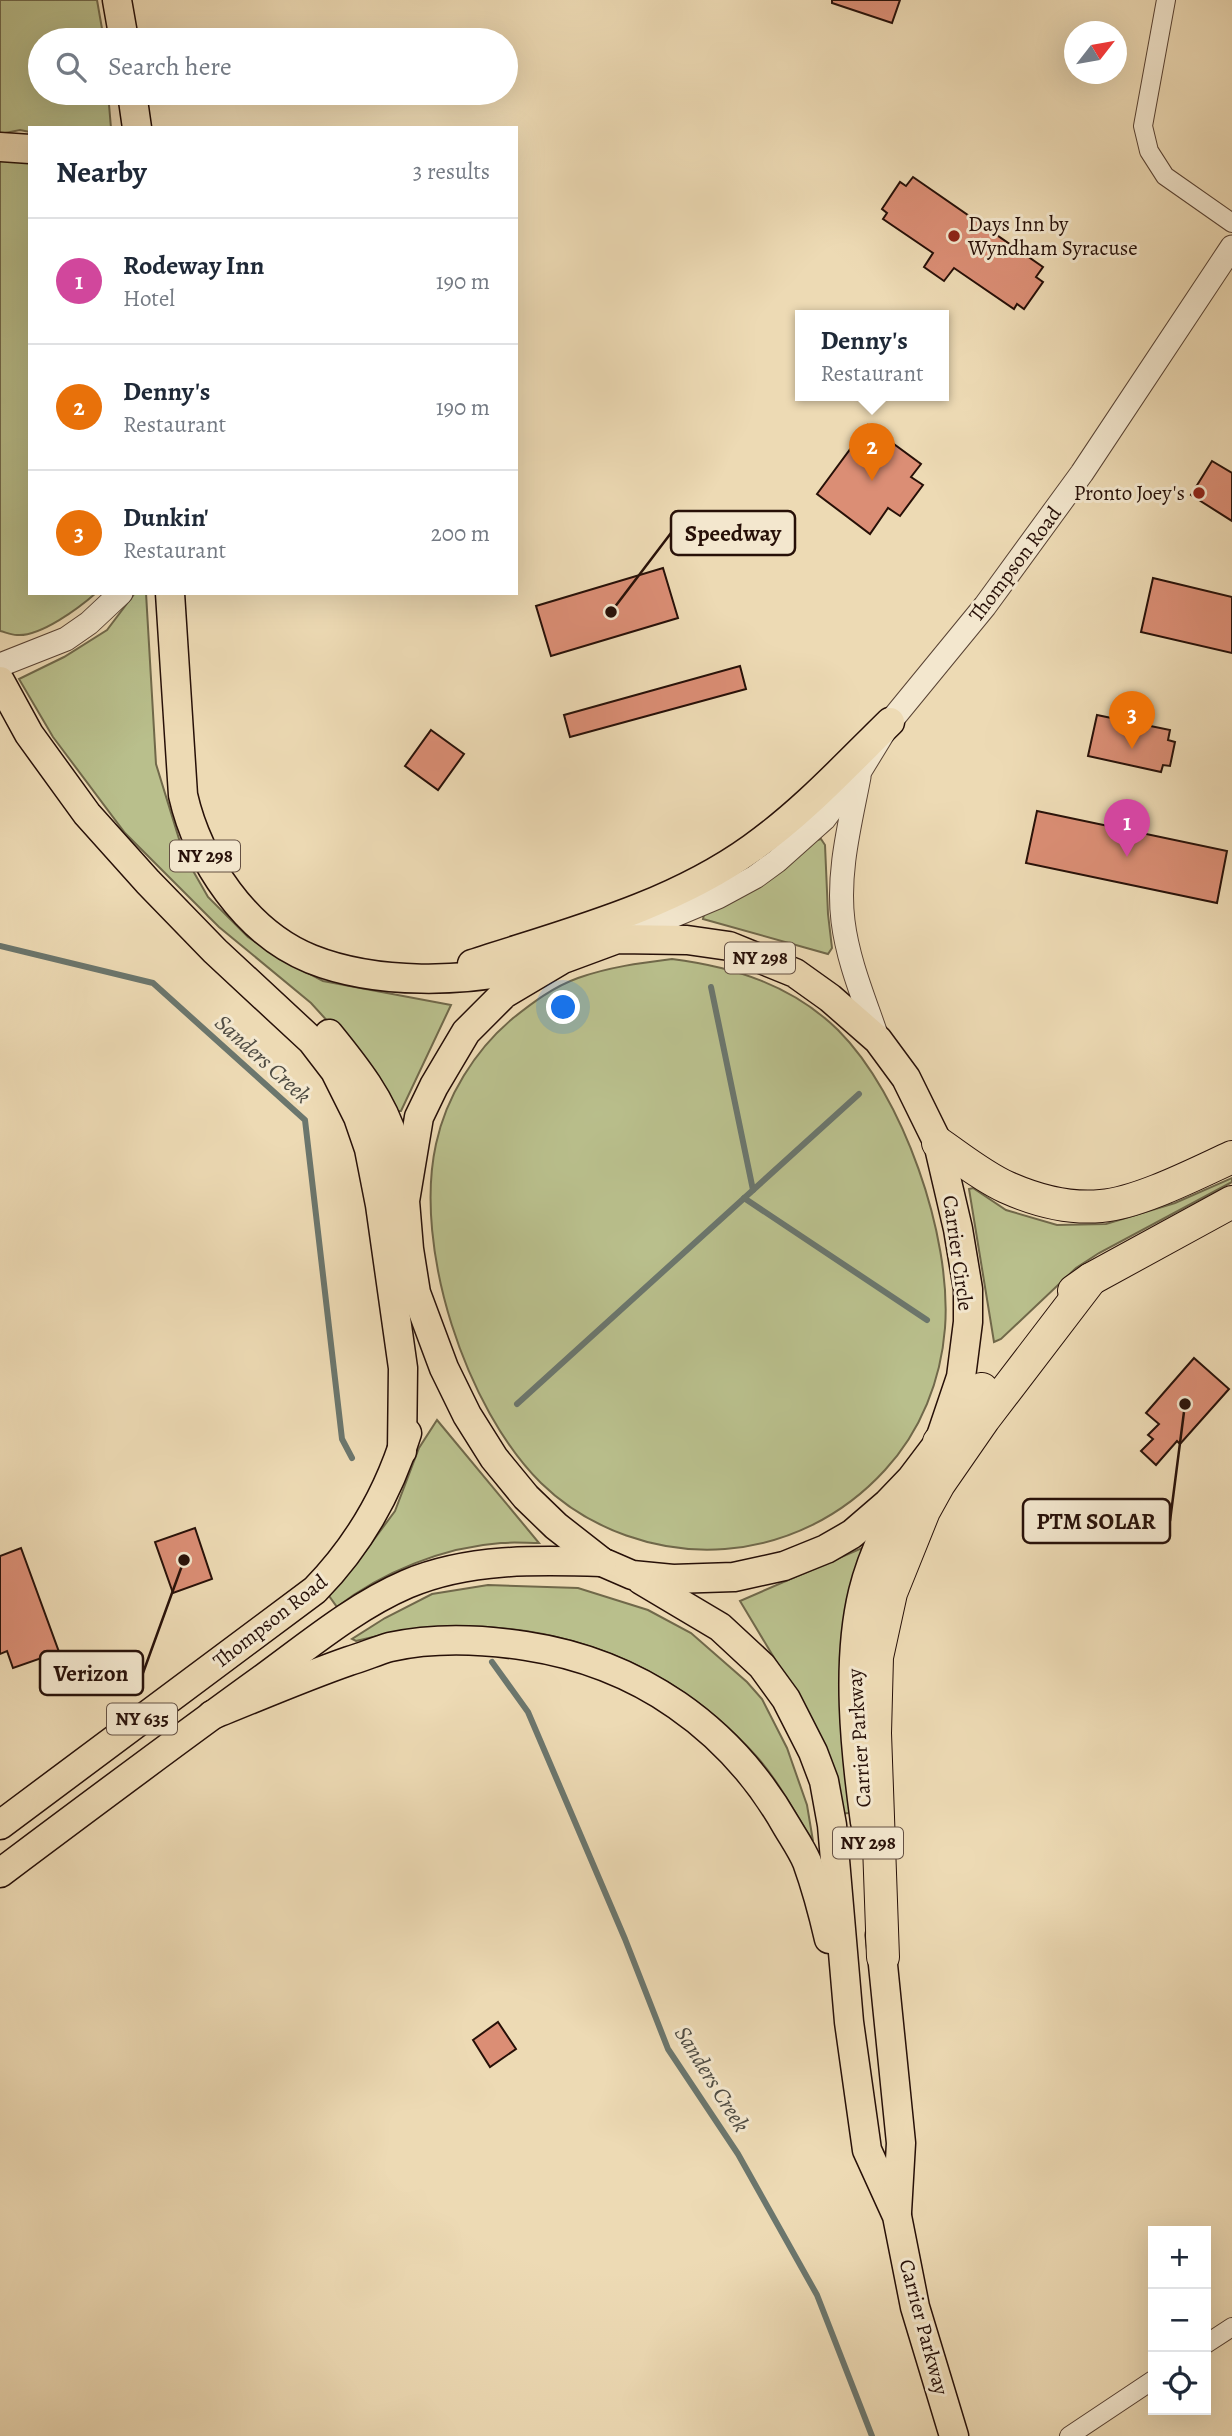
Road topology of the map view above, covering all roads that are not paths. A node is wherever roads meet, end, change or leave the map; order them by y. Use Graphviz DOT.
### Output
graph roads {
  1 [pos="117,0"];
  2 [pos="1166,0"];
  3 [pos="122,28"];
  4 [pos="133,105"];
  5 [pos="136,126"];
  6 [pos="0,147"];
  7 [pos="28,149"];
  8 [pos="1232,223"];
  9 [pos="1232,247"];
  10 [pos="119,595"];
  11 [pos="170,595"];
  12 [pos="0,665"];
  13 [pos="0,681"];
  14 [pos="0,717"];
  15 [pos="890,722"];
  16 [pos="29,734"];
  17 [pos="860,771"];
  18 [pos="148,882"];
  19 [pos="617,939"];
  20 [pos="563,959"];
  21 [pos="426,980"];
  22 [pos="878,1040"];
  23 [pos="938,1143"];
  24 [pos="1232,1157"];
  25 [pos="405,1201"];
  26 [pos="1232,1202"];
  27 [pos="1091,1279"];
  28 [pos="416,1293"];
  29 [pos="939,1442"];
  30 [pos="402,1451"];
  31 [pos="912,1479"];
  32 [pos="602,1562"];
  33 [pos="632,1575"];
  34 [pos="212,1715"];
  35 [pos="0,1825"];
  36 [pos="0,1873"];
  37 [pos="883,1957"];
  38 [pos="849,2022"];
  39 [pos="897,2216"];
  40 [pos="1232,2327"];
  41 [pos="1211,2341"];
  42 [pos="1148,2383"];
  43 [pos="954,2436"];
  44 [pos="1069,2436"];
  1 -- 3 [label="main road"];
  2 -- 8 [label="street"];
  4 -- 5 [label="main road"];
  6 -- 7 [label="main road"];
  9 -- 15 [label="street, Thompson Road"];
  10 -- 12 [label="street"];
  11 -- 21 [label="main road, NY 298"];
  13 -- 16 [label="main road, NY 298"];
  14 -- 16 [label="main road"];
  15 -- 17 [label="street, Thompson Road"];
  15 -- 21 [label="main road"];
  16 -- 18 [label="main road, NY 298"];
  17 -- 19 [label="street, Thompson Road"];
  17 -- 22 [label="street, Thompson Road"];
  18 -- 25 [label="main road, NY 298"];
  18 -- 30 [label="main road"];
  19 -- 20 [label="main road, Carrier Circle / NY 298"];
  19 -- 22 [label="main road, Carrier Circle / NY 298"];
  20 -- 21 [label="main road, NY 298"];
  20 -- 25 [label="main road, Carrier Circle"];
  22 -- 23 [label="main road, Carrier Circle / NY 298"];
  23 -- 24 [label="highway"];
  23 -- 29 [label="main road, Carrier Circle / NY 298"];
  25 -- 28 [label="main road, Carrier Circle / NY 298"];
  26 -- 27 [label="highway"];
  27 -- 29 [label="highway"];
  27 -- 37 [label="highway"];
  28 -- 30 [label="main road, Thompson Road / NY 635"];
  28 -- 32 [label="main road, Carrier Circle / NY 298"];
  29 -- 31 [label="main road, Carrier Circle / NY 298"];
  30 -- 35 [label="main road, Thompson Road / NY 635"];
  31 -- 33 [label="main road, Carrier Circle"];
  31 -- 37 [label="main road, Carrier Parkway / NY 298"];
  32 -- 33 [label="main road, Carrier Circle / NY 298"];
  32 -- 34 [label="main road, Thompson Road / NY 635"];
  33 -- 38 [label="main road, Carrier Parkway / NY 298"];
  34 -- 36 [label="main road, Thompson Road / NY 635"];
  34 -- 38 [label="main road"];
  37 -- 39 [label="main road, Carrier Parkway / NY 298"];
  38 -- 39 [label="main road, Carrier Parkway / NY 298"];
  39 -- 43 [label="main road, Carrier Parkway / NY 298"];
  40 -- 41 [label="street"];
  42 -- 44 [label="street"];
}
